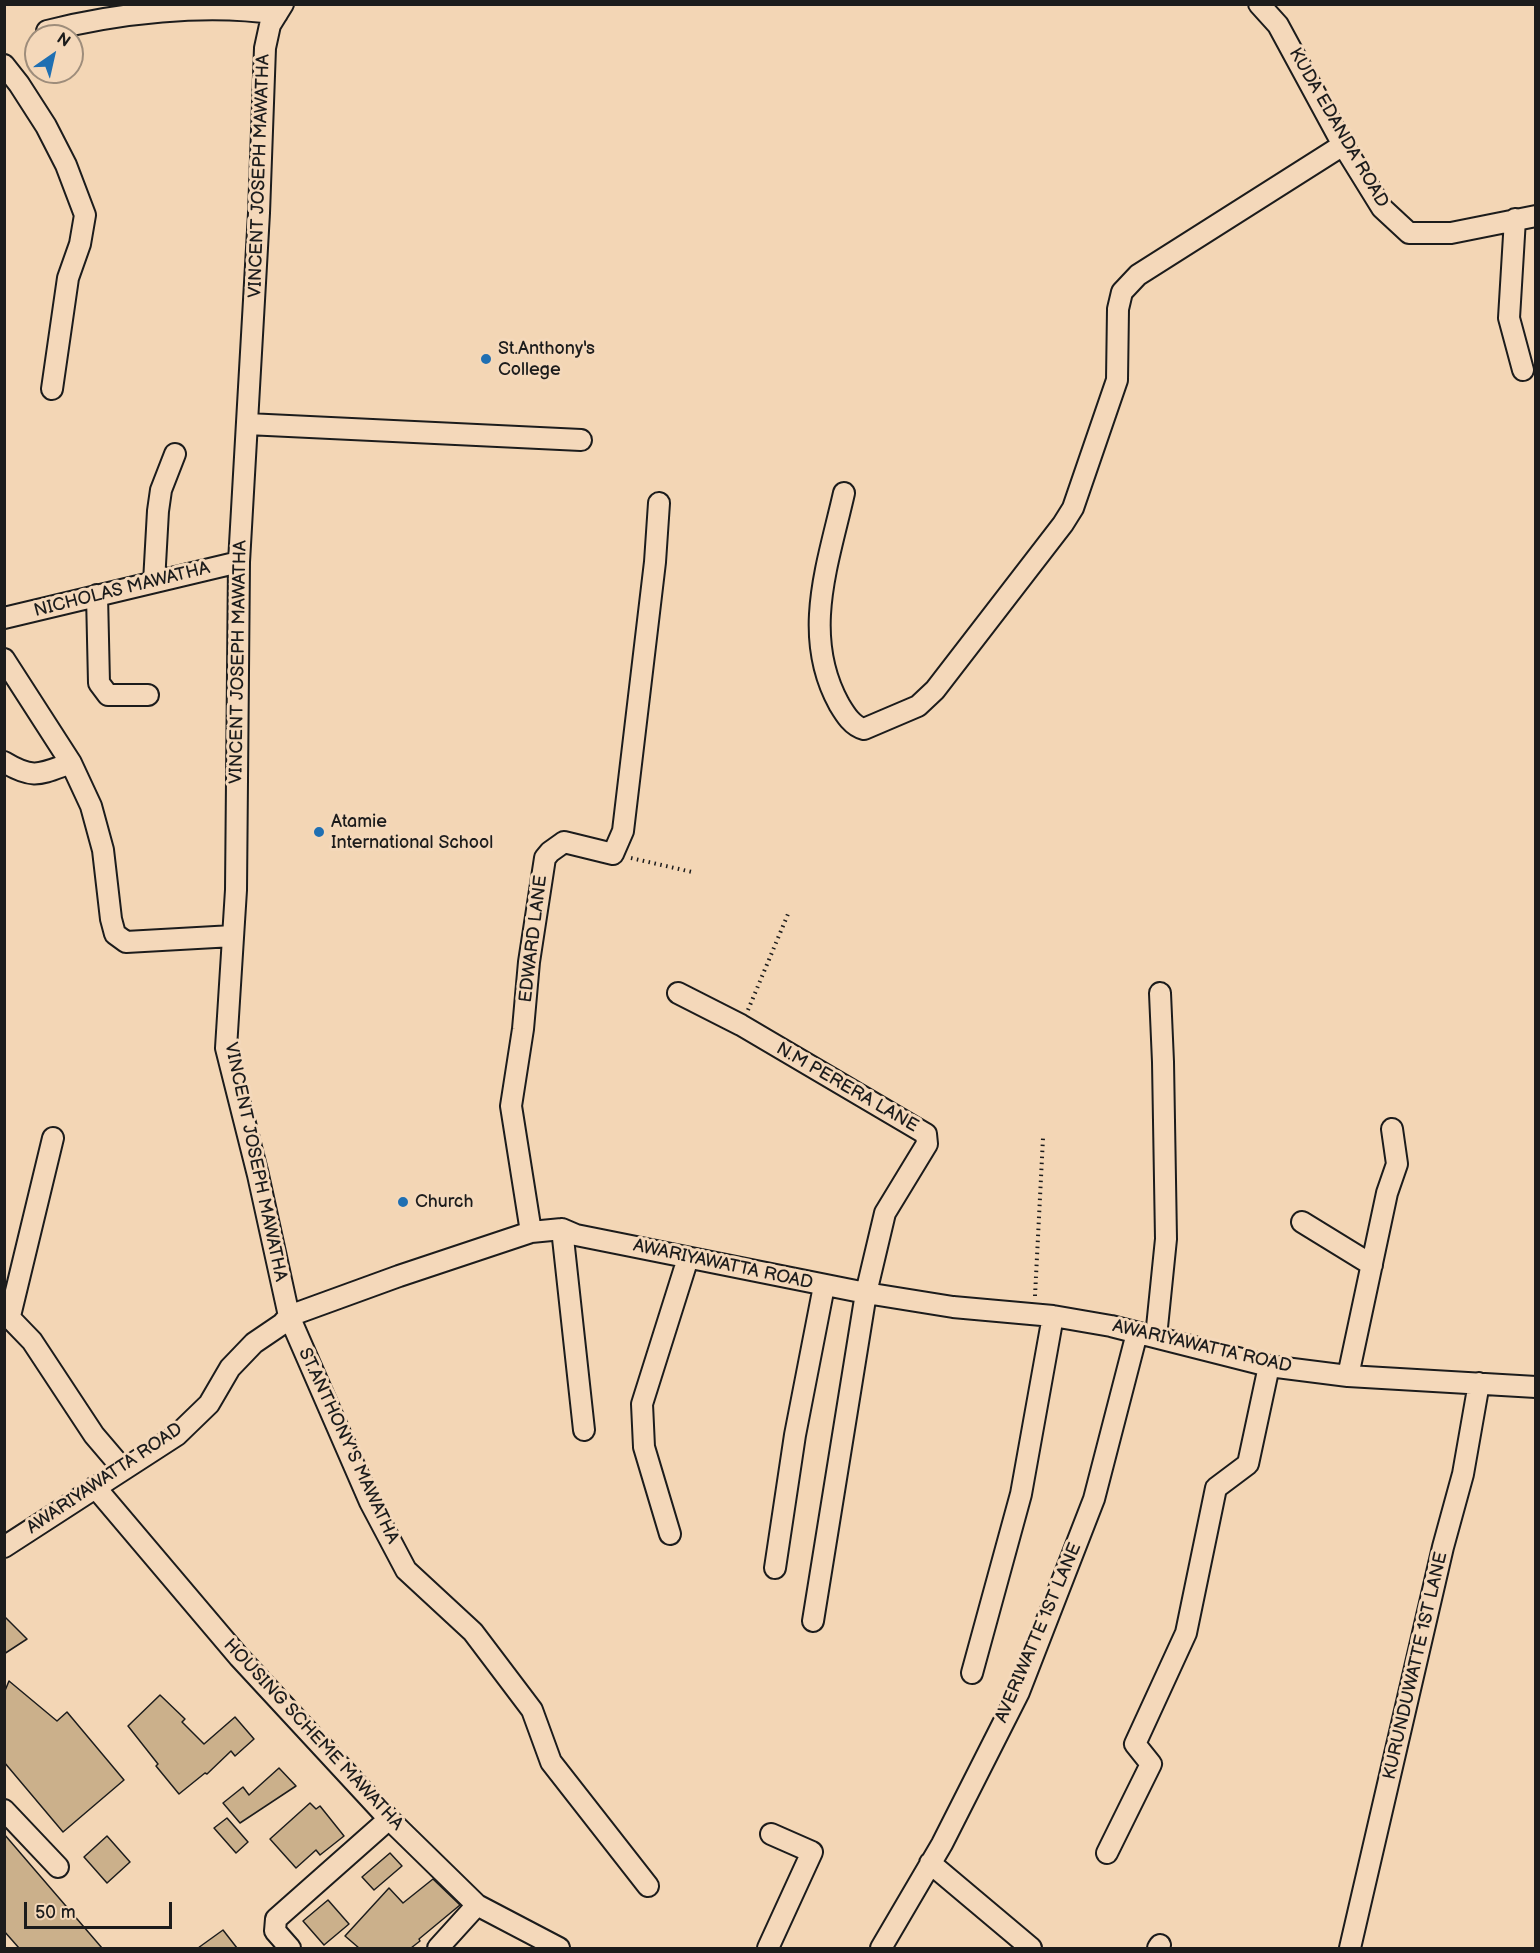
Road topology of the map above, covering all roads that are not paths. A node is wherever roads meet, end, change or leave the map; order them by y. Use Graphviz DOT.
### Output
graph roads {
  1 [pos="1259,4"];
  2 [pos="280,9"];
  3 [pos="75,24"];
  4 [pos="4,65"];
  5 [pos="1343,145"];
  6 [pos="1536,216"];
  7 [pos="1515,219"];
  8 [pos="1523,370"];
  9 [pos="52,389"];
  10 [pos="247,424"];
  11 [pos="581,440"];
  12 [pos="175,454"];
  13 [pos="844,493"];
  14 [pos="659,503"];
  15 [pos="239,562"];
  16 [pos="154,582"];
  17 [pos="97,596"];
  18 [pos="4,618"];
  19 [pos="4,659"];
  20 [pos="148,695"];
  21 [pos="4,762"];
  22 [pos="71,763"];
  23 [pos="233,936"];
  24 [pos="678,993"];
  25 [pos="1160,993"];
  26 [pos="1392,1129"];
  27 [pos="52,1138"];
  28 [pos="1302,1222"];
  29 [pos="562,1229"];
  30 [pos="531,1232"];
  31 [pos="688,1258"];
  32 [pos="1372,1265"];
  33 [pos="824,1286"];
  34 [pos="866,1293"];
  35 [pos="7,1314"];
  36 [pos="289,1316"];
  37 [pos="1044,1316"];
  38 [pos="1147,1335"];
  39 [pos="1269,1366"];
  40 [pos="1348,1376"];
  41 [pos="1479,1383"];
  42 [pos="1536,1387"];
  43 [pos="584,1430"];
  44 [pos="123,1469"];
  45 [pos="95,1487"];
  46 [pos="670,1534"];
  47 [pos="4,1547"];
  48 [pos="775,1569"];
  49 [pos="813,1621"];
  50 [pos="972,1673"];
  51 [pos="4,1810"];
  52 [pos="388,1819"];
  53 [pos="771,1834"];
  54 [pos="1107,1853"];
  55 [pos="930,1863"];
  56 [pos="58,1867"];
  57 [pos="648,1886"];
  58 [pos="477,1905"];
  59 [pos="290,1948"];
  60 [pos="438,1948"];
  61 [pos="560,1948"];
  62 [pos="768,1948"];
  63 [pos="881,1948"];
  64 [pos="1031,1948"];
  65 [pos="1350,1948"];
  1 -- 5 [label="street, KUDA EDANDA ROAD"];
  2 -- 3 [label="street"];
  2 -- 10 [label="street, VINCENT JOSEPH MAWATHA"];
  4 -- 9 [label="street"];
  5 -- 7 [label="street, KUDA EDANDA ROAD"];
  5 -- 13 [label="street"];
  6 -- 7 [label="street, KUDA EDANDA ROAD"];
  7 -- 8 [label="street"];
  10 -- 11 [label="street"];
  10 -- 15 [label="street, VINCENT JOSEPH MAWATHA"];
  12 -- 16 [label="street"];
  14 -- 30 [label="street, EDWARD LANE"];
  15 -- 16 [label="street, NICHOLAS MAWATHA"];
  15 -- 23 [label="street, VINCENT JOSEPH MAWATHA"];
  16 -- 17 [label="street, NICHOLAS MAWATHA"];
  17 -- 18 [label="street, NICHOLAS MAWATHA"];
  17 -- 20 [label="street"];
  19 -- 22 [label="street"];
  21 -- 22 [label="street"];
  22 -- 23 [label="street"];
  23 -- 36 [label="street, VINCENT JOSEPH MAWATHA"];
  24 -- 34 [label="street, N.M PERERA LANE"];
  25 -- 38 [label="street, AVERIWATTE 1ST LANE"];
  26 -- 32 [label="street"];
  27 -- 35 [label="street"];
  28 -- 32 [label="street"];
  29 -- 30 [label="street, AWARIYAWATTA ROAD"];
  29 -- 31 [label="street, AWARIYAWATTA ROAD"];
  29 -- 43 [label="street"];
  30 -- 36 [label="street, AWARIYAWATTA ROAD"];
  31 -- 33 [label="street, AWARIYAWATTA ROAD"];
  31 -- 46 [label="street"];
  32 -- 40 [label="street"];
  33 -- 34 [label="street, AWARIYAWATTA ROAD"];
  33 -- 48 [label="street"];
  34 -- 37 [label="street, AWARIYAWATTA ROAD"];
  34 -- 49 [label="street"];
  35 -- 44 [label="street"];
  36 -- 44 [label="street, AWARIYAWATTA ROAD"];
  36 -- 57 [label="street, ST.ANTHONY'S MAWATHA"];
  37 -- 38 [label="street, AWARIYAWATTA ROAD"];
  37 -- 50 [label="street"];
  38 -- 39 [label="street, AWARIYAWATTA ROAD"];
  38 -- 55 [label="street, AVERIWATTE 1ST LANE"];
  39 -- 40 [label="street, AWARIYAWATTA ROAD"];
  39 -- 54 [label="street"];
  40 -- 41 [label="street, AWARIYAWATTA ROAD"];
  41 -- 42 [label="street, AWARIYAWATTA ROAD"];
  41 -- 65 [label="street, KURUNDUWATTE 1ST LANE"];
  44 -- 45 [label="street, AWARIYAWATTA ROAD"];
  45 -- 47 [label="street, AWARIYAWATTA ROAD"];
  45 -- 52 [label="street, HOUSING SCHEME MAWATHA"];
  51 -- 56 [label="street"];
  52 -- 58 [label="street, HOUSING SCHEME MAWATHA"];
  52 -- 59 [label="street"];
  53 -- 62 [label="street"];
  55 -- 63 [label="street, AVERIWATTE 1ST LANE"];
  55 -- 64 [label="street"];
  58 -- 60 [label="street"];
  58 -- 61 [label="street, HOUSING SCHEME MAWATHA"];
}
